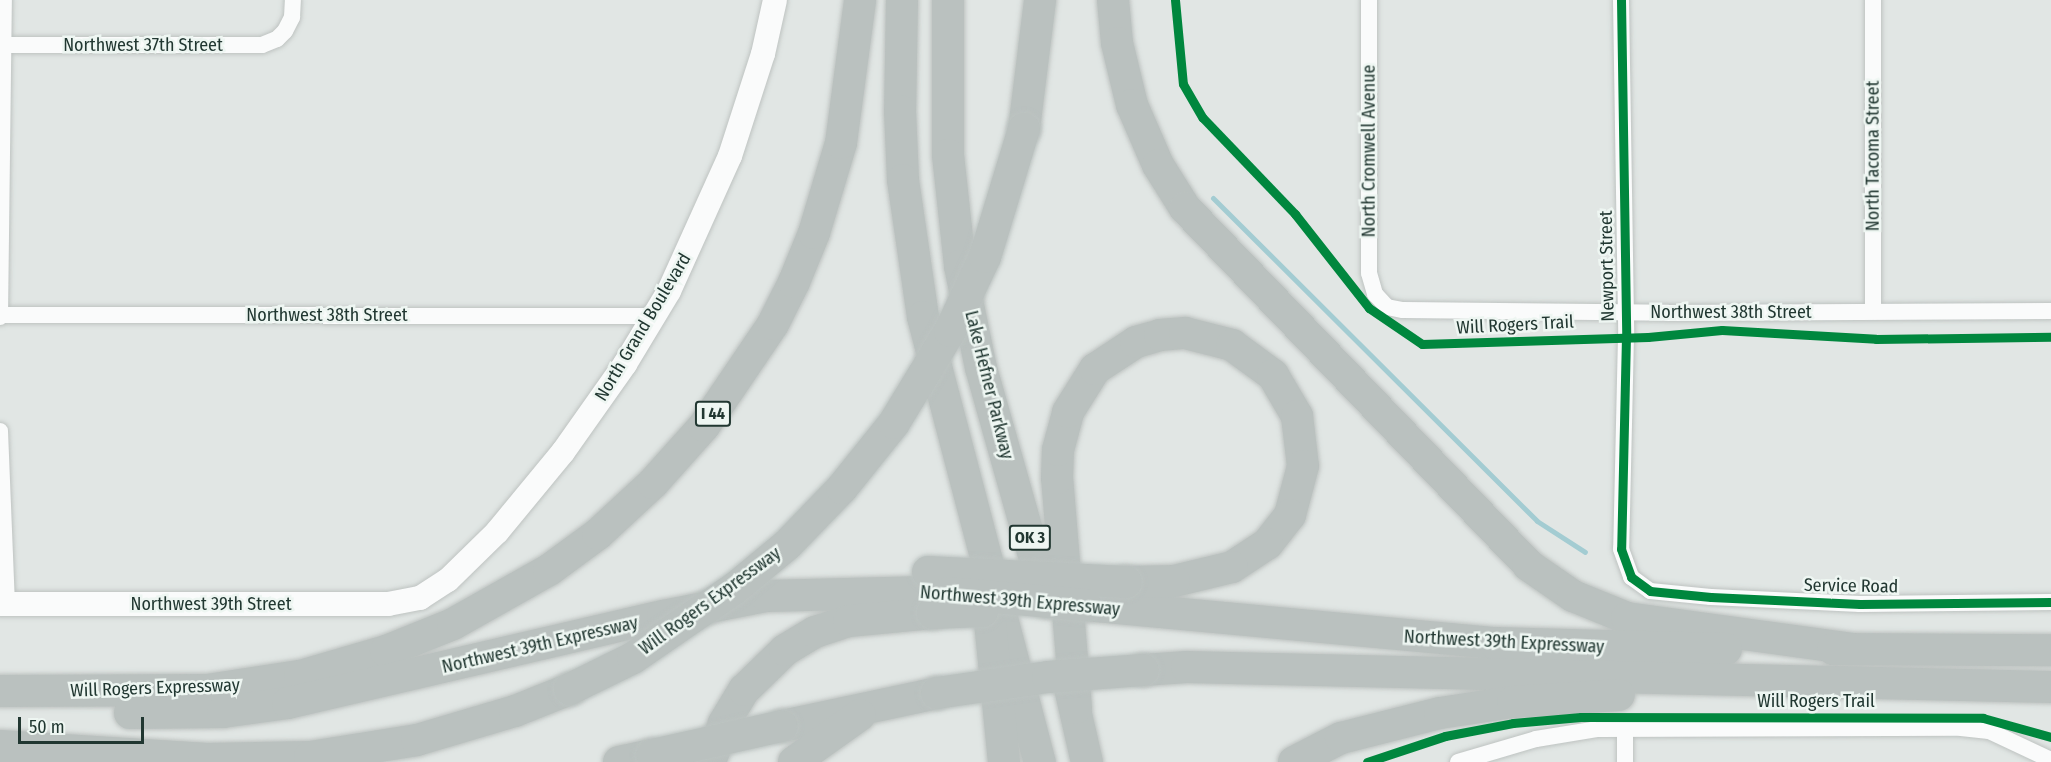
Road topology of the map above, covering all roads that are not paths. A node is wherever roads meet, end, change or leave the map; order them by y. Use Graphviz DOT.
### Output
graph roads {
  1 [pos="4,0"];
  2 [pos="293,0"];
  3 [pos="775,0"];
  4 [pos="860,0"];
  5 [pos="902,0"];
  6 [pos="948,0"];
  7 [pos="1040,0"];
  8 [pos="1113,0"];
  9 [pos="1369,0"];
  10 [pos="1621,0"];
  11 [pos="1873,0"];
  12 [pos="4,45"];
  13 [pos="1378,300"];
  14 [pos="1874,311"];
  15 [pos="2051,311"];
  16 [pos="1624,312"];
  17 [pos="0,315"];
  18 [pos="654,316"];
  19 [pos="0,432"];
  20 [pos="983,544"];
  21 [pos="1650,591"];
  22 [pos="929,592"];
  23 [pos="1130,596"];
  24 [pos="420,598"];
  25 [pos="2051,602"];
  26 [pos="3,604"];
  27 [pos="1852,650"];
  28 [pos="2051,650"];
  29 [pos="1748,682"];
  30 [pos="2051,687"];
  31 [pos="0,691"];
  32 [pos="0,702"];
  33 [pos="876,705"];
  34 [pos="1076,708"];
  35 [pos="1625,730"];
  36 [pos="0,746"];
  37 [pos="2051,760"];
  38 [pos="619,762"];
  39 [pos="710,762"];
  40 [pos="794,762"];
  41 [pos="1004,762"];
  42 [pos="1040,762"];
  43 [pos="1087,762"];
  44 [pos="1294,762"];
  45 [pos="1458,762"];
  46 [pos="1625,762"];
  1 -- 12 [label="street"];
  2 -- 12 [label="street, Northwest 37th Street"];
  3 -- 18 [label="main road, North Grand Boulevard"];
  4 -- 31 [label="highway, Will Rogers Expressway / I 44"];
  5 -- 20 [label="highway, OK 3"];
  6 -- 34 [label="highway, Lake Hefner Parkway / OK 3"];
  7 -- 36 [label="highway, Will Rogers Expressway, bridge"];
  8 -- 27 [label="highway"];
  9 -- 13 [label="street, North Cromwell Avenue"];
  10 -- 16 [label="street, Newport Street"];
  11 -- 14 [label="street, North Tacoma Street"];
  12 -- 17 [label="street"];
  13 -- 16 [label="street, Northwest 38th Street"];
  14 -- 15 [label="street, Northwest 38th Street"];
  14 -- 16 [label="street, Northwest 38th Street"];
  16 -- 21 [label="street, Newport Street"];
  17 -- 18 [label="street, Northwest 38th Street"];
  18 -- 24 [label="main road, North Grand Boulevard"];
  19 -- 26 [label="street"];
  20 -- 41 [label="highway"];
  20 -- 42 [label="highway, OK 3"];
  21 -- 25 [label="street, Service Road"];
  22 -- 23 [label="highway, bridge"];
  22 -- 23 [label="highway, Northwest 39th Expressway, bridge"];
  22 -- 32 [label="highway, Northwest 39th Expressway"];
  22 -- 39 [label="highway"];
  23 -- 27 [label="highway, Northwest 39th Expressway"];
  23 -- 34 [label="highway"];
  24 -- 26 [label="main road, Northwest 39th Street"];
  27 -- 28 [label="highway, Northwest 39th Expressway"];
  29 -- 30 [label="highway, Northwest 39th Expressway"];
  29 -- 33 [label="highway, Northwest 39th Expressway, bridge"];
  29 -- 44 [label="highway"];
  33 -- 38 [label="highway, Northwest 39th Expressway, bridge"];
  33 -- 40 [label="highway"];
  34 -- 43 [label="highway, Lake Hefner Parkway / OK 3"];
  35 -- 37 [label="street"];
  35 -- 45 [label="street"];
  35 -- 46 [label="street"];
}
